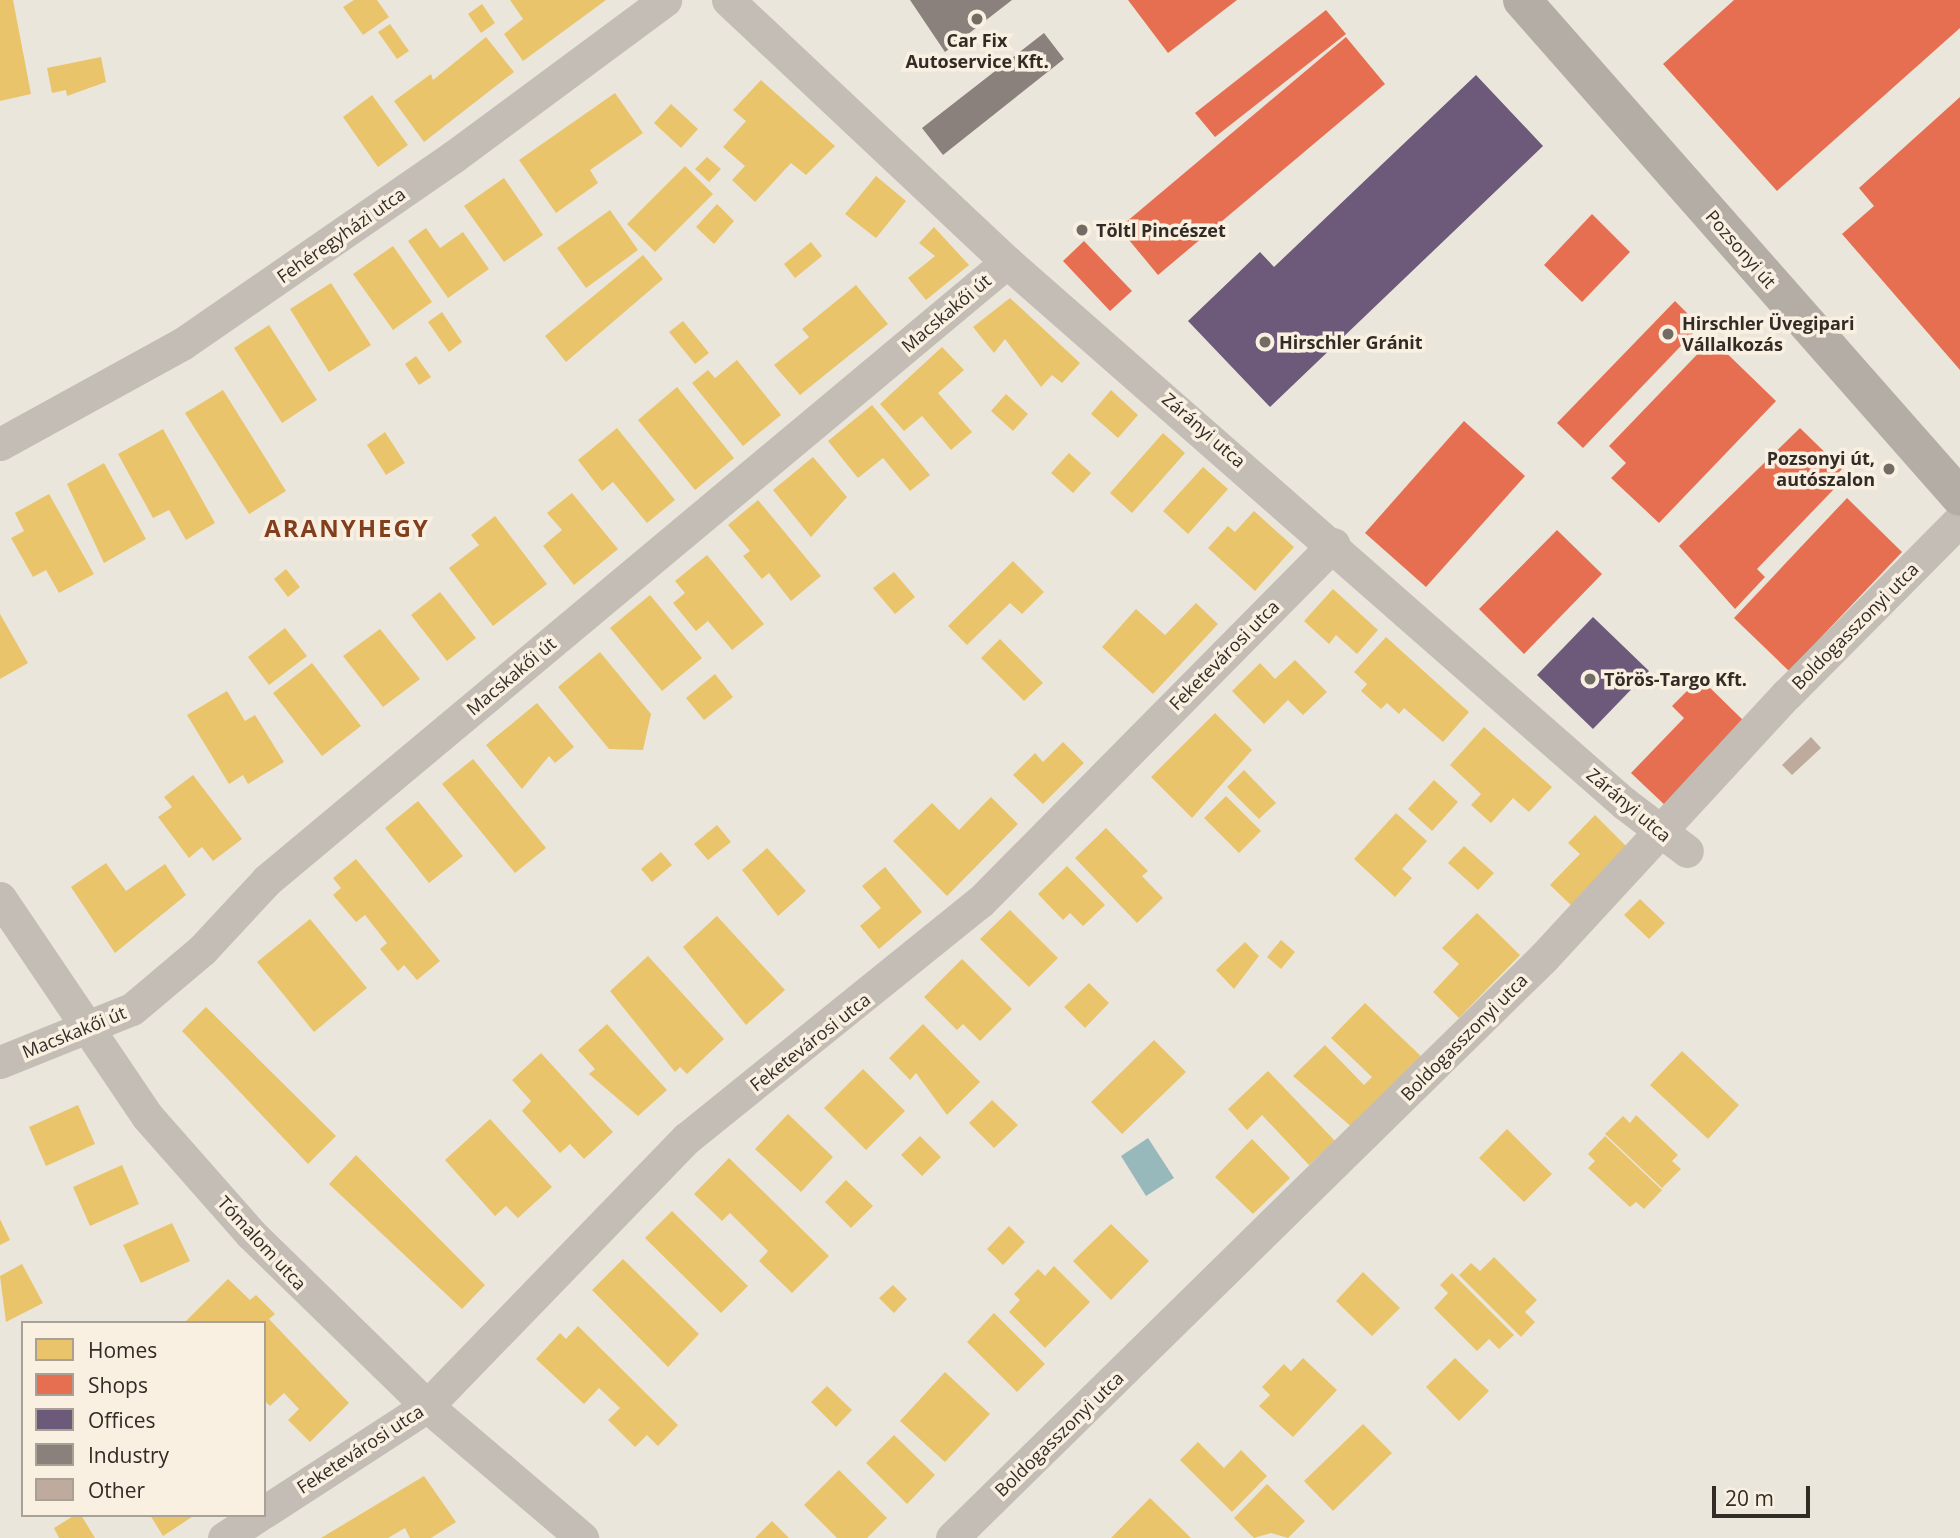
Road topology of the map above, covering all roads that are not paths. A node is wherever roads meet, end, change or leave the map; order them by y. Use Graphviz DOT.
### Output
graph roads {
  1 [pos="665,0"];
  2 [pos="728,0"];
  3 [pos="1522,0"];
  4 [pos="1007,262"];
  5 [pos="0,444"];
  6 [pos="1960,497"];
  7 [pos="1960,520"];
  8 [pos="1334,544"];
  9 [pos="1674,843"];
  10 [pos="0,898"];
  11 [pos="88,1029"];
  12 [pos="0,1062"];
  13 [pos="427,1406"];
  14 [pos="266,1511"];
  15 [pos="256,1517"];
  16 [pos="223,1538"];
  17 [pos="582,1538"];
  18 [pos="952,1538"];
  1 -- 5 [label="street, Fehéregyházi utca"];
  2 -- 4 [label="street, Zárányi utca"];
  3 -- 6 [label="main road, Pozsonyi út"];
  4 -- 8 [label="street, Zárányi utca"];
  4 -- 11 [label="street, Macskakői út"];
  7 -- 9 [label="street, Boldogasszonyi utca"];
  8 -- 9 [label="street, Zárányi utca"];
  8 -- 13 [label="street, Feketevárosi utca"];
  9 -- 18 [label="street, Boldogasszonyi utca"];
  10 -- 11 [label="street, Tómalom utca"];
  11 -- 12 [label="street, Macskakői út"];
  11 -- 13 [label="street, Tómalom utca"];
  13 -- 14 [label="street, Feketevárosi utca"];
  13 -- 17 [label="street, Tómalom utca"];
  15 -- 16 [label="street"];
}
